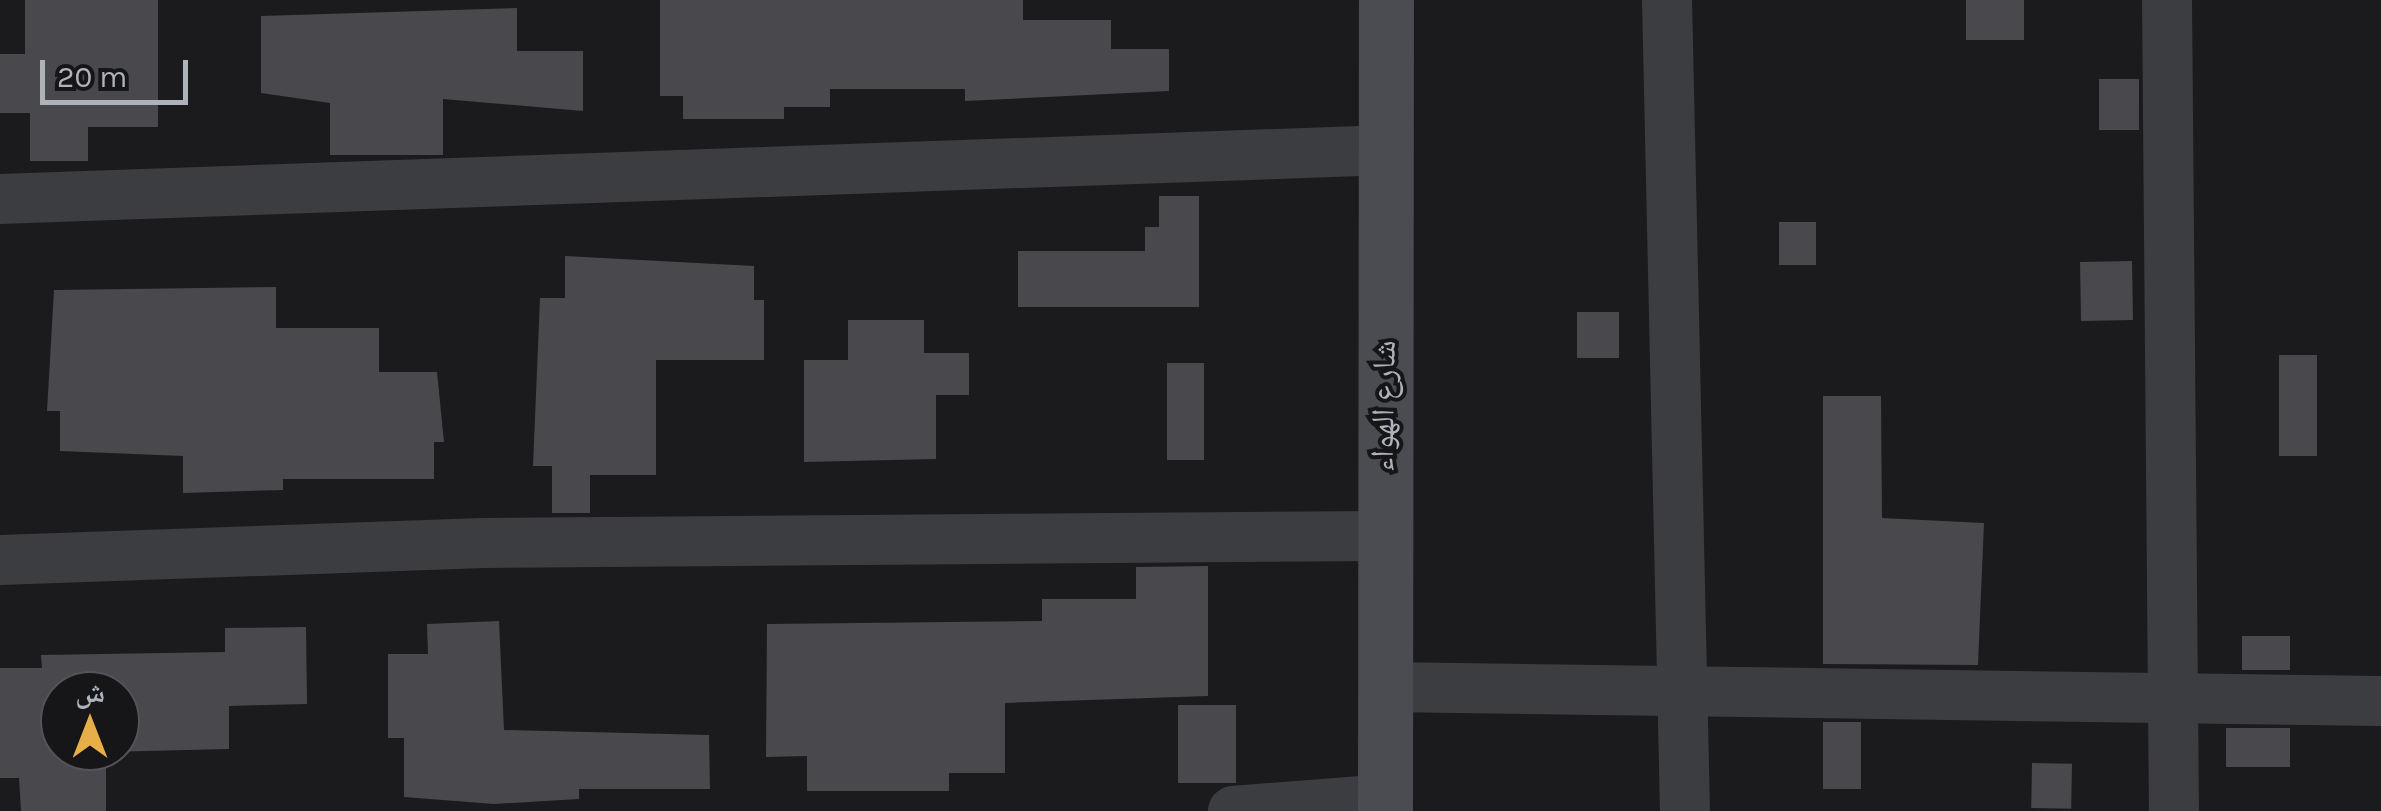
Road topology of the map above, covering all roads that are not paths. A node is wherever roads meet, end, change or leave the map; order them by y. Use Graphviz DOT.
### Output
graph roads {
  1 [pos="1386,0"];
  2 [pos="1666,0"];
  3 [pos="2168,0"];
  4 [pos="1386,150"];
  5 [pos="0,199"];
  6 [pos="1380,536"];
  7 [pos="0,560"];
  8 [pos="1386,687"];
  9 [pos="1685,695"];
  10 [pos="2173,700"];
  11 [pos="2381,702"];
  12 [pos="1385,805"];
  13 [pos="1233,811"];
  14 [pos="1685,811"];
  15 [pos="2174,811"];
  1 -- 4 [label="street, شارع الهواء"];
  2 -- 9 [label="street"];
  3 -- 10 [label="street"];
  4 -- 5 [label="street"];
  4 -- 6 [label="street, شارع الهواء"];
  6 -- 7 [label="street"];
  6 -- 8 [label="street, شارع الهواء"];
  8 -- 9 [label="street"];
  8 -- 12 [label="street, شارع الهواء"];
  9 -- 10 [label="street"];
  9 -- 14 [label="street"];
  10 -- 11 [label="street"];
  10 -- 15 [label="street"];
  12 -- 13 [label="street"];
}
